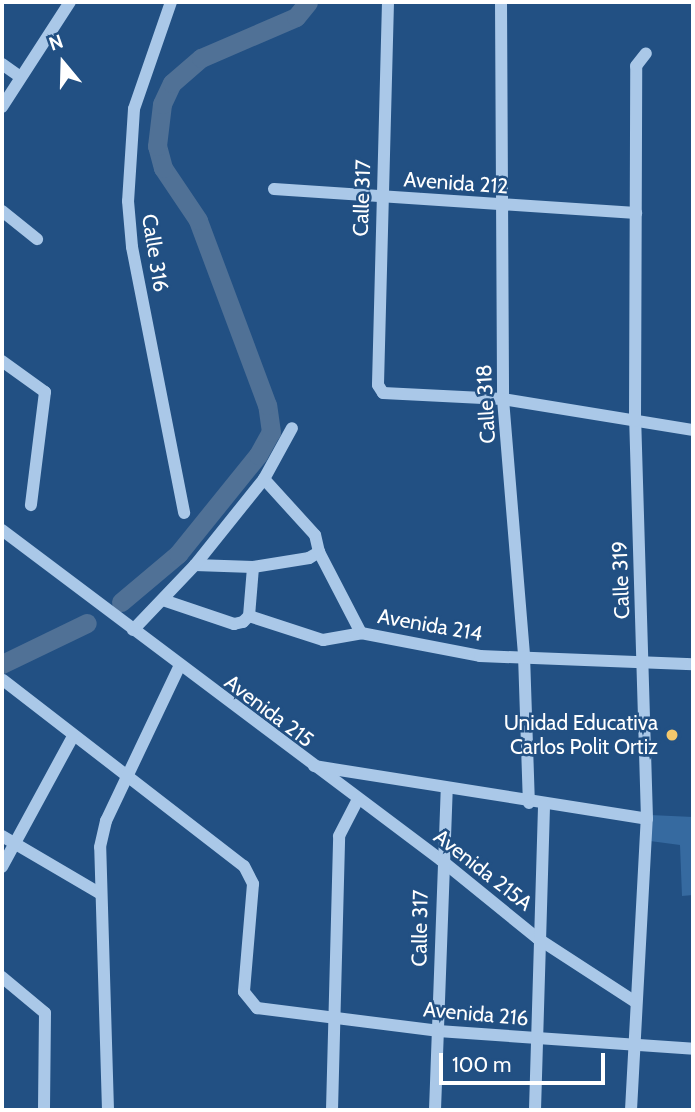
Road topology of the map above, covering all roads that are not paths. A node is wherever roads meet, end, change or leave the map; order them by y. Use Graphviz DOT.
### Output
graph roads {
  1 [pos="69,2"];
  2 [pos="171,2"];
  3 [pos="388,2"];
  4 [pos="501,2"];
  5 [pos="646,53"];
  6 [pos="2,64"];
  7 [pos="19,76"];
  8 [pos="2,107"];
  9 [pos="274,189"];
  10 [pos="381,197"];
  11 [pos="500,205"];
  12 [pos="2,211"];
  13 [pos="636,213"];
  14 [pos="37,239"];
  15 [pos="2,361"];
  16 [pos="503,398"];
  17 [pos="635,421"];
  18 [pos="292,428"];
  19 [pos="693,429"];
  20 [pos="264,479"];
  21 [pos="31,505"];
  22 [pos="184,513"];
  23 [pos="2,530"];
  24 [pos="319,552"];
  25 [pos="195,565"];
  26 [pos="253,567"];
  27 [pos="163,600"];
  28 [pos="249,616"];
  29 [pos="133,630"];
  30 [pos="361,633"];
  31 [pos="524,654"];
  32 [pos="644,659"];
  33 [pos="693,664"];
  34 [pos="179,667"];
  35 [pos="3,680"];
  36 [pos="72,738"];
  37 [pos="310,765"];
  38 [pos="127,775"];
  39 [pos="447,789"];
  40 [pos="358,799"];
  41 [pos="529,803"];
  42 [pos="544,805"];
  43 [pos="647,819"];
  44 [pos="2,836"];
  45 [pos="14,844"];
  46 [pos="441,860"];
  47 [pos="2,867"];
  48 [pos="99,893"];
  49 [pos="537,938"];
  50 [pos="2,977"];
  51 [pos="634,1001"];
  52 [pos="335,1018"];
  53 [pos="438,1031"];
  54 [pos="536,1038"];
  55 [pos="632,1044"];
  56 [pos="693,1049"];
  57 [pos="44,1110"];
  58 [pos="108,1110"];
  59 [pos="331,1110"];
  60 [pos="435,1110"];
  61 [pos="535,1110"];
  62 [pos="631,1110"];
  1 -- 7 [label="street"];
  2 -- 22 [label="street, Calle 316"];
  3 -- 10 [label="street, Calle 317"];
  4 -- 11 [label="street, Calle 318"];
  5 -- 13 [label="street, Calle 319"];
  6 -- 7 [label="street"];
  7 -- 8 [label="street"];
  9 -- 10 [label="street, Avenida 212"];
  10 -- 11 [label="street, Avenida 212"];
  10 -- 16 [label="street, Calle 317"];
  11 -- 13 [label="street, Avenida 212"];
  11 -- 16 [label="street, Calle 318"];
  12 -- 14 [label="street"];
  13 -- 17 [label="street, Calle 319"];
  15 -- 21 [label="street"];
  16 -- 17 [label="street"];
  16 -- 31 [label="street, Calle 318"];
  17 -- 19 [label="street"];
  17 -- 32 [label="street, Calle 319"];
  18 -- 20 [label="street"];
  20 -- 24 [label="street"];
  20 -- 25 [label="street"];
  23 -- 29 [label="street, Avenida 215"];
  24 -- 26 [label="street"];
  24 -- 30 [label="street"];
  25 -- 26 [label="street"];
  25 -- 27 [label="street"];
  26 -- 28 [label="street"];
  27 -- 28 [label="street"];
  27 -- 29 [label="street"];
  28 -- 30 [label="street, Avenida 214"];
  29 -- 34 [label="street, Avenida 215"];
  30 -- 31 [label="street, Avenida 214"];
  31 -- 32 [label="street, Avenida 214"];
  31 -- 41 [label="street, Calle 318"];
  32 -- 33 [label="street, Avenida 214"];
  32 -- 43 [label="street, Calle 319"];
  34 -- 37 [label="street, Avenida 215"];
  34 -- 38 [label="street"];
  35 -- 36 [label="street"];
  36 -- 38 [label="street"];
  36 -- 45 [label="street"];
  37 -- 39 [label="street, Avenida 215"];
  37 -- 40 [label="street, Avenida 215A"];
  38 -- 48 [label="street"];
  38 -- 52 [label="street, Avenida 216"];
  39 -- 41 [label="street, Avenida 215"];
  39 -- 46 [label="street, Calle 317"];
  40 -- 46 [label="street, Avenida 215A"];
  40 -- 52 [label="street"];
  41 -- 42 [label="street, Avenida 215"];
  42 -- 43 [label="street, Avenida 215"];
  42 -- 49 [label="street"];
  43 -- 51 [label="street, Calle 319"];
  44 -- 45 [label="street"];
  45 -- 47 [label="street"];
  45 -- 48 [label="street"];
  46 -- 49 [label="street, Avenida 215A"];
  46 -- 53 [label="street, Calle 317"];
  48 -- 58 [label="street"];
  49 -- 51 [label="street, Avenida 215A"];
  49 -- 54 [label="street"];
  50 -- 57 [label="street"];
  51 -- 55 [label="street, Calle 319"];
  52 -- 53 [label="street, Avenida 216"];
  52 -- 59 [label="street"];
  53 -- 54 [label="street, Avenida 216"];
  53 -- 60 [label="street, Calle 317"];
  54 -- 55 [label="street, Avenida 216"];
  54 -- 61 [label="street"];
  55 -- 56 [label="street, Avenida 216"];
  55 -- 62 [label="street, Calle 319"];
}
